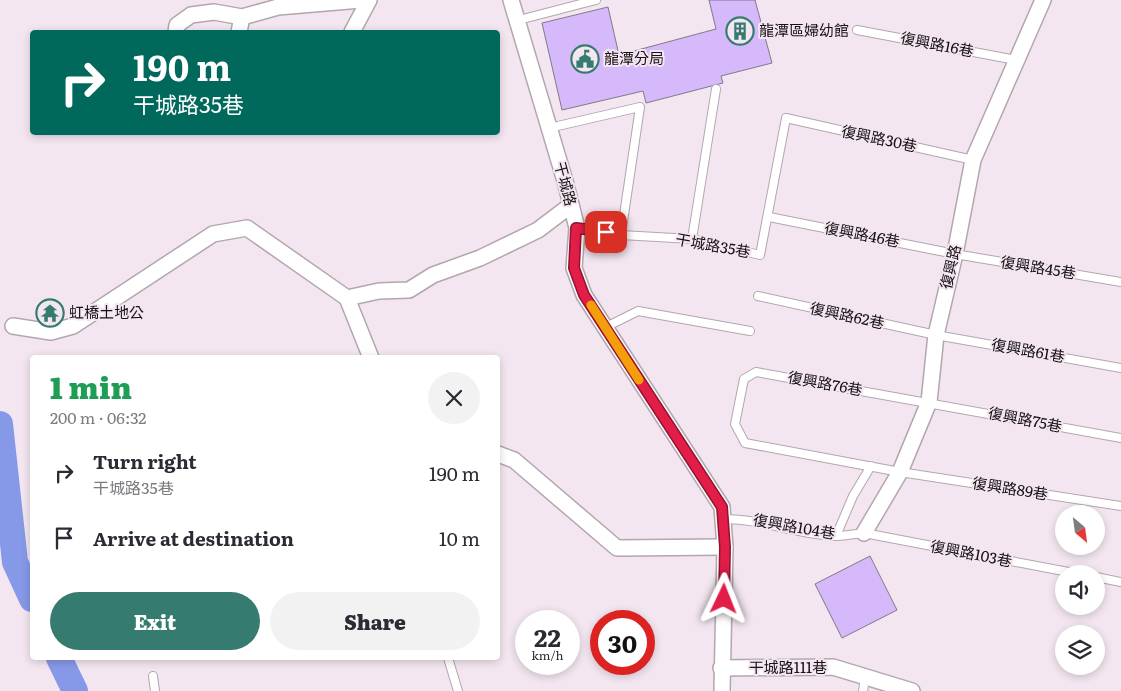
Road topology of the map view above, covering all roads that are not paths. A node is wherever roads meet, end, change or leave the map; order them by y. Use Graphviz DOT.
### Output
graph roads {
  1 [pos="204,0"];
  2 [pos="361,0"];
  3 [pos="369,0"];
  4 [pos="511,0"];
  5 [pos="596,0"];
  6 [pos="1043,0"];
  7 [pos="277,4"];
  8 [pos="214,12"];
  9 [pos="242,17"];
  10 [pos="515,21"];
  11 [pos="177,30"];
  12 [pos="239,30"];
  13 [pos="353,30"];
  14 [pos="858,30"];
  15 [pos="1016,60"];
  16 [pos="716,89"];
  17 [pos="549,128"];
  18 [pos="973,160"];
  19 [pos="571,205"];
  20 [pos="768,216"];
  21 [pos="576,228"];
  22 [pos="621,235"];
  23 [pos="692,240"];
  24 [pos="955,254"];
  25 [pos="1121,282"];
  26 [pos="758,296"];
  27 [pos="347,298"];
  28 [pos="13,326"];
  29 [pos="604,328"];
  30 [pos="750,331"];
  31 [pos="936,335"];
  32 [pos="370,355"];
  33 [pos="1121,368"];
  34 [pos="929,402"];
  35 [pos="1121,438"];
  36 [pos="500,455"];
  37 [pos="872,466"];
  38 [pos="900,472"];
  39 [pos="1121,506"];
  40 [pos="724,519"];
  41 [pos="864,534"];
  42 [pos="836,536"];
  43 [pos="725,547"];
  44 [pos="1055,570"];
  45 [pos="1105,579"];
  46 [pos="1121,582"];
  47 [pos="449,660"];
  48 [pos="721,668"];
  49 [pos="154,676"];
  50 [pos="864,684"];
  51 [pos="155,691"];
  52 [pos="458,691"];
  53 [pos="722,691"];
  54 [pos="912,691"];
  1 -- 8 [label="street"];
  2 -- 7 [label="street"];
  3 -- 13 [label="street"];
  4 -- 10 [label="street, 干城路"];
  5 -- 10 [label="lane"];
  6 -- 15 [label="street, 復興路"];
  7 -- 9 [label="street"];
  8 -- 9 [label="street"];
  8 -- 11 [label="street"];
  9 -- 12 [label="street"];
  10 -- 17 [label="street, 干城路"];
  14 -- 15 [label="lane, 復興路16巷"];
  15 -- 18 [label="street, 復興路"];
  16 -- 23 [label="lane"];
  17 -- 19 [label="street, 干城路"];
  17 -- 22 [label="lane"];
  18 -- 20 [label="lane, 復興路30巷"];
  18 -- 24 [label="street, 復興路"];
  19 -- 21 [label="street, 干城路"];
  19 -- 27 [label="street"];
  20 -- 23 [label="lane, 干城路35巷"];
  20 -- 24 [label="lane, 復興路46巷"];
  21 -- 22 [label="lane, 干城路35巷"];
  21 -- 29 [label="street, 干城路"];
  22 -- 23 [label="lane, 干城路35巷"];
  24 -- 25 [label="lane, 復興路45巷"];
  24 -- 31 [label="street, 復興路"];
  26 -- 31 [label="lane, 復興路62巷"];
  27 -- 28 [label="street"];
  27 -- 32 [label="street"];
  29 -- 30 [label="lane"];
  29 -- 40 [label="street, 干城路"];
  31 -- 33 [label="lane, 復興路61巷"];
  31 -- 34 [label="street, 復興路"];
  34 -- 35 [label="lane, 復興路75巷"];
  34 -- 37 [label="lane, 復興路76巷"];
  34 -- 38 [label="street, 復興路"];
  36 -- 43 [label="street"];
  37 -- 38 [label="lane, 復興路89巷"];
  37 -- 42 [label="lane"];
  38 -- 39 [label="lane, 復興路89巷"];
  38 -- 41 [label="street, 復興路"];
  40 -- 42 [label="lane, 復興路104巷"];
  40 -- 43 [label="street, 干城路"];
  41 -- 42 [label="lane, 復興路104巷"];
  41 -- 44 [label="lane, 復興路103巷"];
  43 -- 48 [label="street, 干城路"];
  45 -- 46 [label="lane"];
  47 -- 52 [label="lane"];
  48 -- 50 [label="street, 干城路111巷"];
  48 -- 53 [label="street, 干城路"];
  49 -- 51 [label="lane"];
  50 -- 54 [label="street, 干城路111巷"];
}
